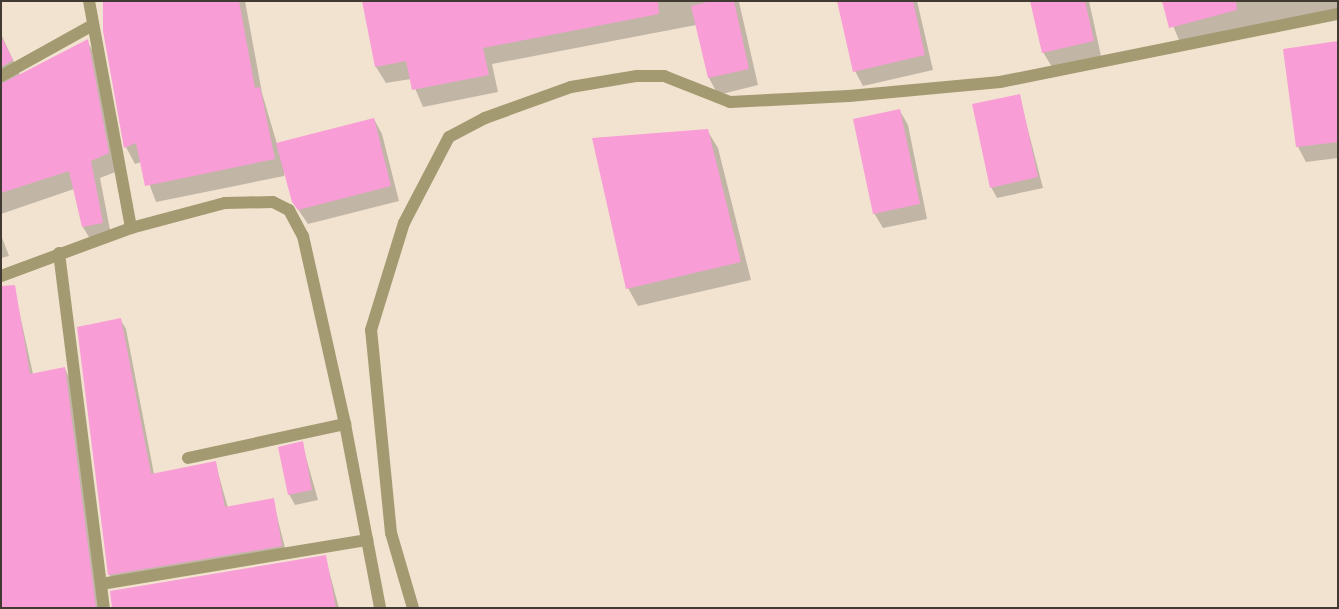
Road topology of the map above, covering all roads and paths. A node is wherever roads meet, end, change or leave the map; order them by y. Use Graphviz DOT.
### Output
graph roads {
  1 [pos="89,1"];
  2 [pos="1338,14"];
  3 [pos="91,26"];
  4 [pos="1,76"];
  5 [pos="131,228"];
  6 [pos="59,253"];
  7 [pos="1,276"];
  8 [pos="345,424"];
  9 [pos="188,458"];
  10 [pos="368,540"];
  11 [pos="101,584"];
  12 [pos="104,608"];
  13 [pos="380,608"];
  14 [pos="413,608"];
  1 -- 3 [label="street"];
  2 -- 14 [label="street"];
  3 -- 4 [label="street"];
  3 -- 5 [label="street"];
  5 -- 6 [label="street"];
  5 -- 8 [label="street"];
  6 -- 7 [label="street"];
  6 -- 11 [label="street"];
  8 -- 9 [label="street"];
  8 -- 10 [label="street"];
  10 -- 11 [label="street"];
  10 -- 13 [label="street"];
  11 -- 12 [label="street"];
}
